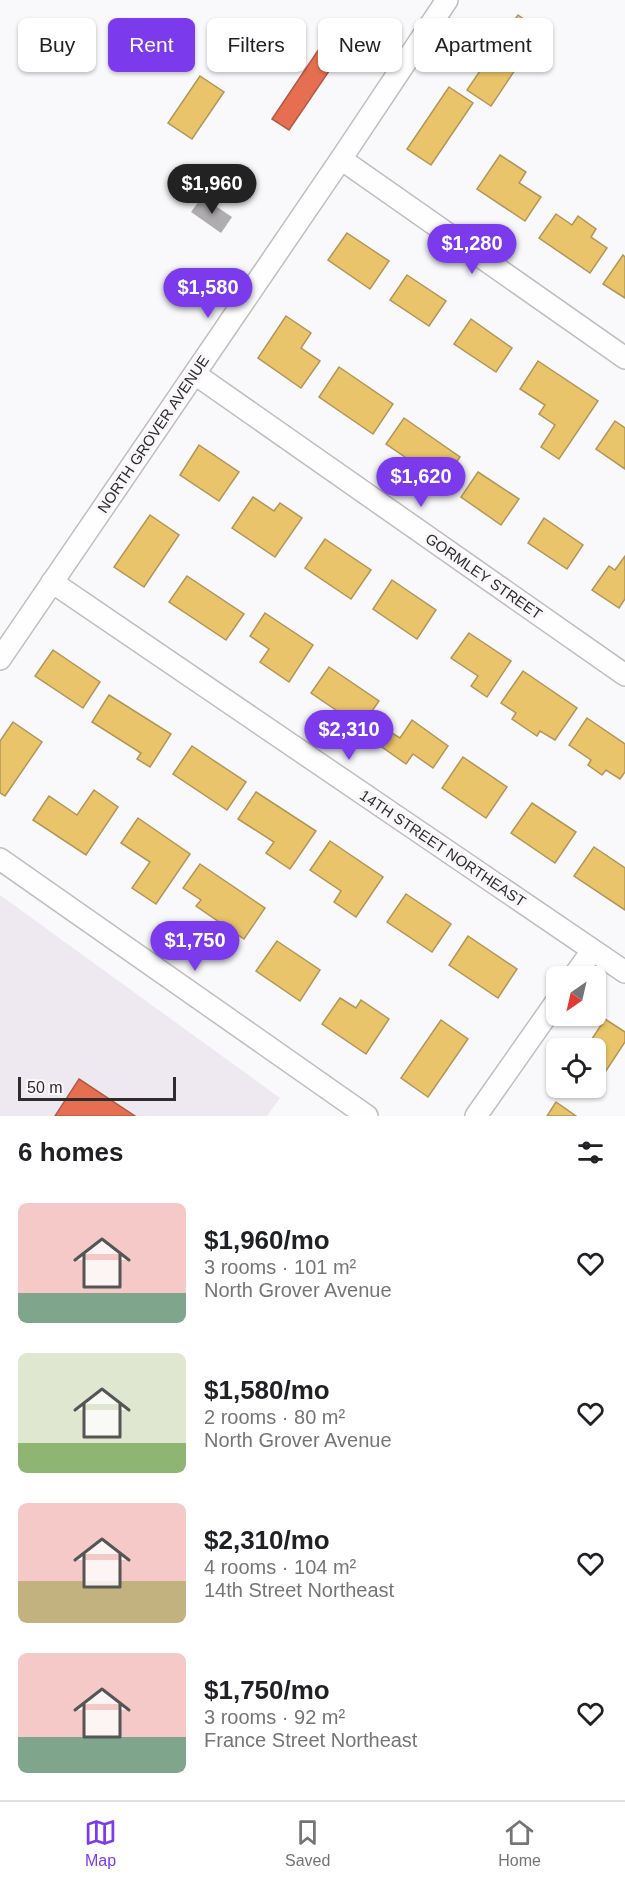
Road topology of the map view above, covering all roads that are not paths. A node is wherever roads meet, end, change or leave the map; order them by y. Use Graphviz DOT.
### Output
graph roads {
  1 [pos="447,0"];
  2 [pos="341,159"];
  3 [pos="625,358"];
  4 [pos="195,374"];
  5 [pos="52,582"];
  6 [pos="0,659"];
  7 [pos="625,675"];
  8 [pos="0,859"];
  9 [pos="592,951"];
  10 [pos="581,966"];
  11 [pos="625,972"];
  12 [pos="546,1016"];
  13 [pos="368,1116"];
  14 [pos="476,1116"];
  1 -- 2 [label="street, NORTH GROVER AVENUE"];
  2 -- 3 [label="street"];
  2 -- 4 [label="street, NORTH GROVER AVENUE"];
  4 -- 5 [label="street, NORTH GROVER AVENUE"];
  4 -- 7 [label="street, GORMLEY STREET"];
  5 -- 6 [label="street, NORTH GROVER AVENUE"];
  5 -- 9 [label="street, 14TH STREET NORTHEAST"];
  8 -- 13 [label="street"];
  9 -- 10 [label="street"];
  9 -- 11 [label="street, 14TH STREET NORTHEAST"];
  12 -- 14 [label="street"];
}
